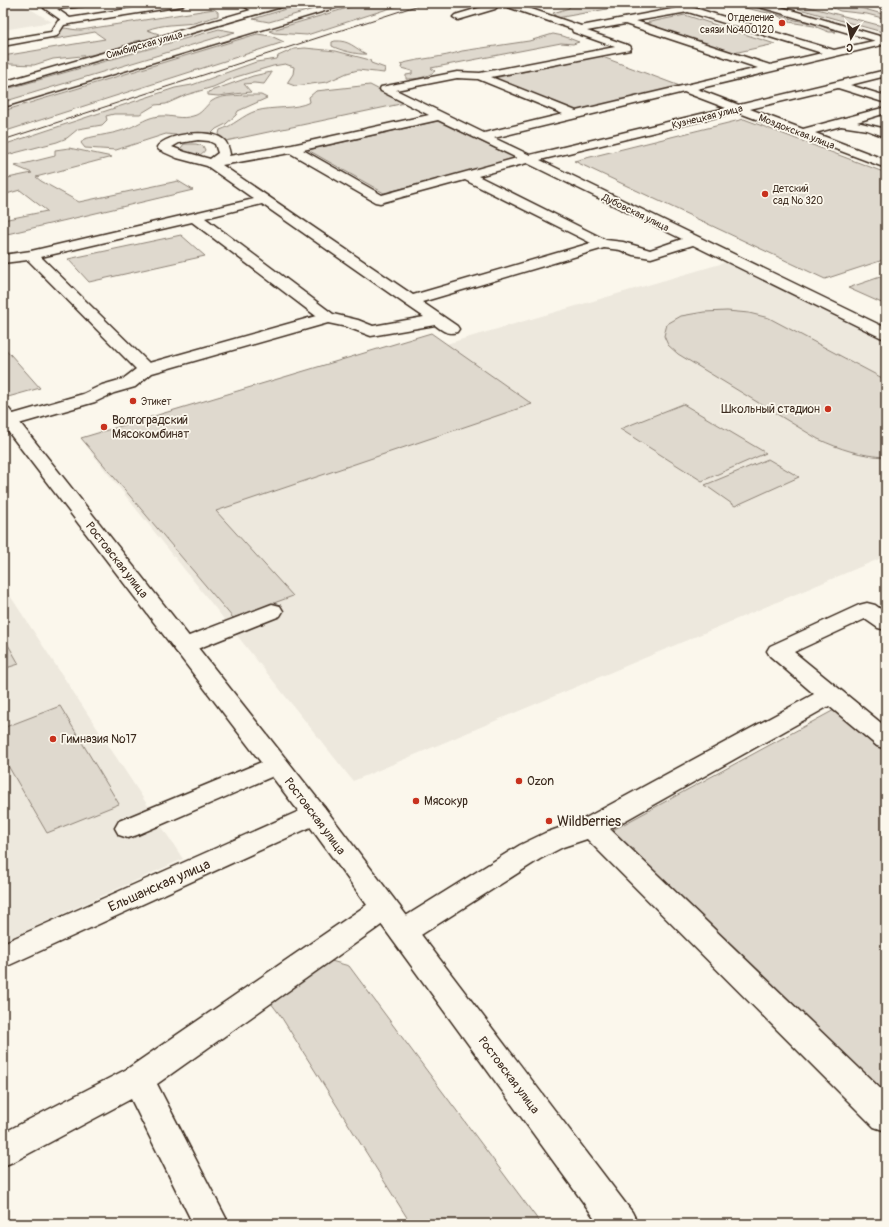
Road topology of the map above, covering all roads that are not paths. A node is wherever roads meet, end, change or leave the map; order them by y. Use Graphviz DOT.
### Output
graph roads {
  1 [pos="83,3"];
  2 [pos="182,3"];
  3 [pos="242,3"];
  4 [pos="284,3"];
  5 [pos="505,3"];
  6 [pos="757,3"];
  7 [pos="491,5"];
  8 [pos="258,11"];
  9 [pos="501,14"];
  10 [pos="458,17"];
  11 [pos="68,21"];
  12 [pos="626,21"];
  13 [pos="580,29"];
  14 [pos="886,41"];
  15 [pos="3,43"];
  16 [pos="833,54"];
  17 [pos="770,68"];
  18 [pos="886,72"];
  19 [pos="480,76"];
  20 [pos="837,84"];
  21 [pos="3,85"];
  22 [pos="686,89"];
  23 [pos="886,100"];
  24 [pos="738,108"];
  25 [pos="886,110"];
  26 [pos="576,115"];
  27 [pos="439,116"];
  28 [pos="840,123"];
  29 [pos="802,133"];
  30 [pos="886,133"];
  31 [pos="482,137"];
  32 [pos="292,149"];
  33 [pos="528,159"];
  34 [pos="886,164"];
  35 [pos="467,176"];
  36 [pos="264,200"];
  37 [pos="194,217"];
  38 [pos="694,240"];
  39 [pos="603,244"];
  40 [pos="31,255"];
  41 [pos="3,259"];
  42 [pos="410,301"];
  43 [pos="328,318"];
  44 [pos="437,320"];
  45 [pos="451,329"];
  46 [pos="886,334"];
  47 [pos="146,369"];
  48 [pos="6,417"];
  49 [pos="272,611"];
  50 [pos="886,623"];
  51 [pos="184,646"];
  52 [pos="831,695"];
  53 [pos="886,740"];
  54 [pos="276,764"];
  55 [pos="315,814"];
  56 [pos="591,827"];
  57 [pos="128,828"];
  58 [pos="384,908"];
  59 [pos="403,932"];
  60 [pos="3,956"];
  61 [pos="138,1079"];
  62 [pos="886,1116"];
  63 [pos="3,1150"];
  64 [pos="211,1224"];
  65 [pos="620,1224"];
  1 -- 11 [label="main road"];
  2 -- 11 [label="main road"];
  3 -- 8 [label="main road"];
  4 -- 8 [label="main road, Симбирская улица"];
  5 -- 13 [label="main road"];
  6 -- 14 [label="main road"];
  7 -- 9 [label="main road"];
  7 -- 10 [label="main road"];
  8 -- 21 [label="main road, Симбирская улица"];
  11 -- 15 [label="main road"];
  12 -- 13 [label="main road"];
  12 -- 16 [label="main road"];
  12 -- 17 [label="main road"];
  13 -- 19 [label="main road"];
  14 -- 16 [label="main road"];
  16 -- 17 [label="main road"];
  17 -- 22 [label="main road"];
  18 -- 20 [label="main road, Кузнецкая улица"];
  19 -- 26 [label="main road"];
  19 -- 27 [label="main road, Дубовская улица"];
  20 -- 23 [label="main road"];
  20 -- 24 [label="main road, Кузнецкая улица"];
  22 -- 24 [label="main road, Моздокская улица"];
  22 -- 26 [label="main road"];
  24 -- 29 [label="main road, Моздокская улица"];
  24 -- 33 [label="main road, Кузнецкая улица"];
  25 -- 28 [label="main road"];
  26 -- 31 [label="main road"];
  27 -- 31 [label="main road, Дубовская улица"];
  27 -- 32 [label="main road"];
  28 -- 29 [label="main road"];
  28 -- 30 [label="main road"];
  29 -- 34 [label="main road, Моздокская улица"];
  31 -- 33 [label="main road, Дубовская улица"];
  32 -- 35 [label="main road, Кузнецкая улица"];
  32 -- 36 [label="main road"];
  33 -- 35 [label="main road, Кузнецкая улица"];
  33 -- 38 [label="main road, Дубовская улица"];
  35 -- 39 [label="main road"];
  36 -- 37 [label="main road"];
  36 -- 42 [label="main road"];
  37 -- 40 [label="main road"];
  37 -- 43 [label="main road"];
  38 -- 39 [label="main road"];
  38 -- 46 [label="main road, Дубовская улица"];
  39 -- 42 [label="main road"];
  40 -- 41 [label="main road"];
  40 -- 47 [label="main road"];
  42 -- 44 [label="main road"];
  43 -- 44 [label="main road"];
  43 -- 47 [label="main road"];
  44 -- 45 [label="main road"];
  47 -- 48 [label="main road"];
  48 -- 51 [label="main road, Ростовская улица"];
  49 -- 51 [label="main road"];
  50 -- 52 [label="main road"];
  51 -- 54 [label="main road, Ростовская улица"];
  52 -- 53 [label="main road"];
  52 -- 56 [label="main road"];
  54 -- 55 [label="main road, Ростовская улица"];
  54 -- 57 [label="main road"];
  55 -- 58 [label="main road, Ростовская улица"];
  55 -- 60 [label="main road, Ельшанская улица"];
  56 -- 59 [label="main road"];
  56 -- 62 [label="main road"];
  58 -- 59 [label="main road, Ростовская улица"];
  58 -- 61 [label="main road"];
  59 -- 65 [label="main road, Ростовская улица"];
  61 -- 63 [label="main road"];
  61 -- 64 [label="main road"];
}
